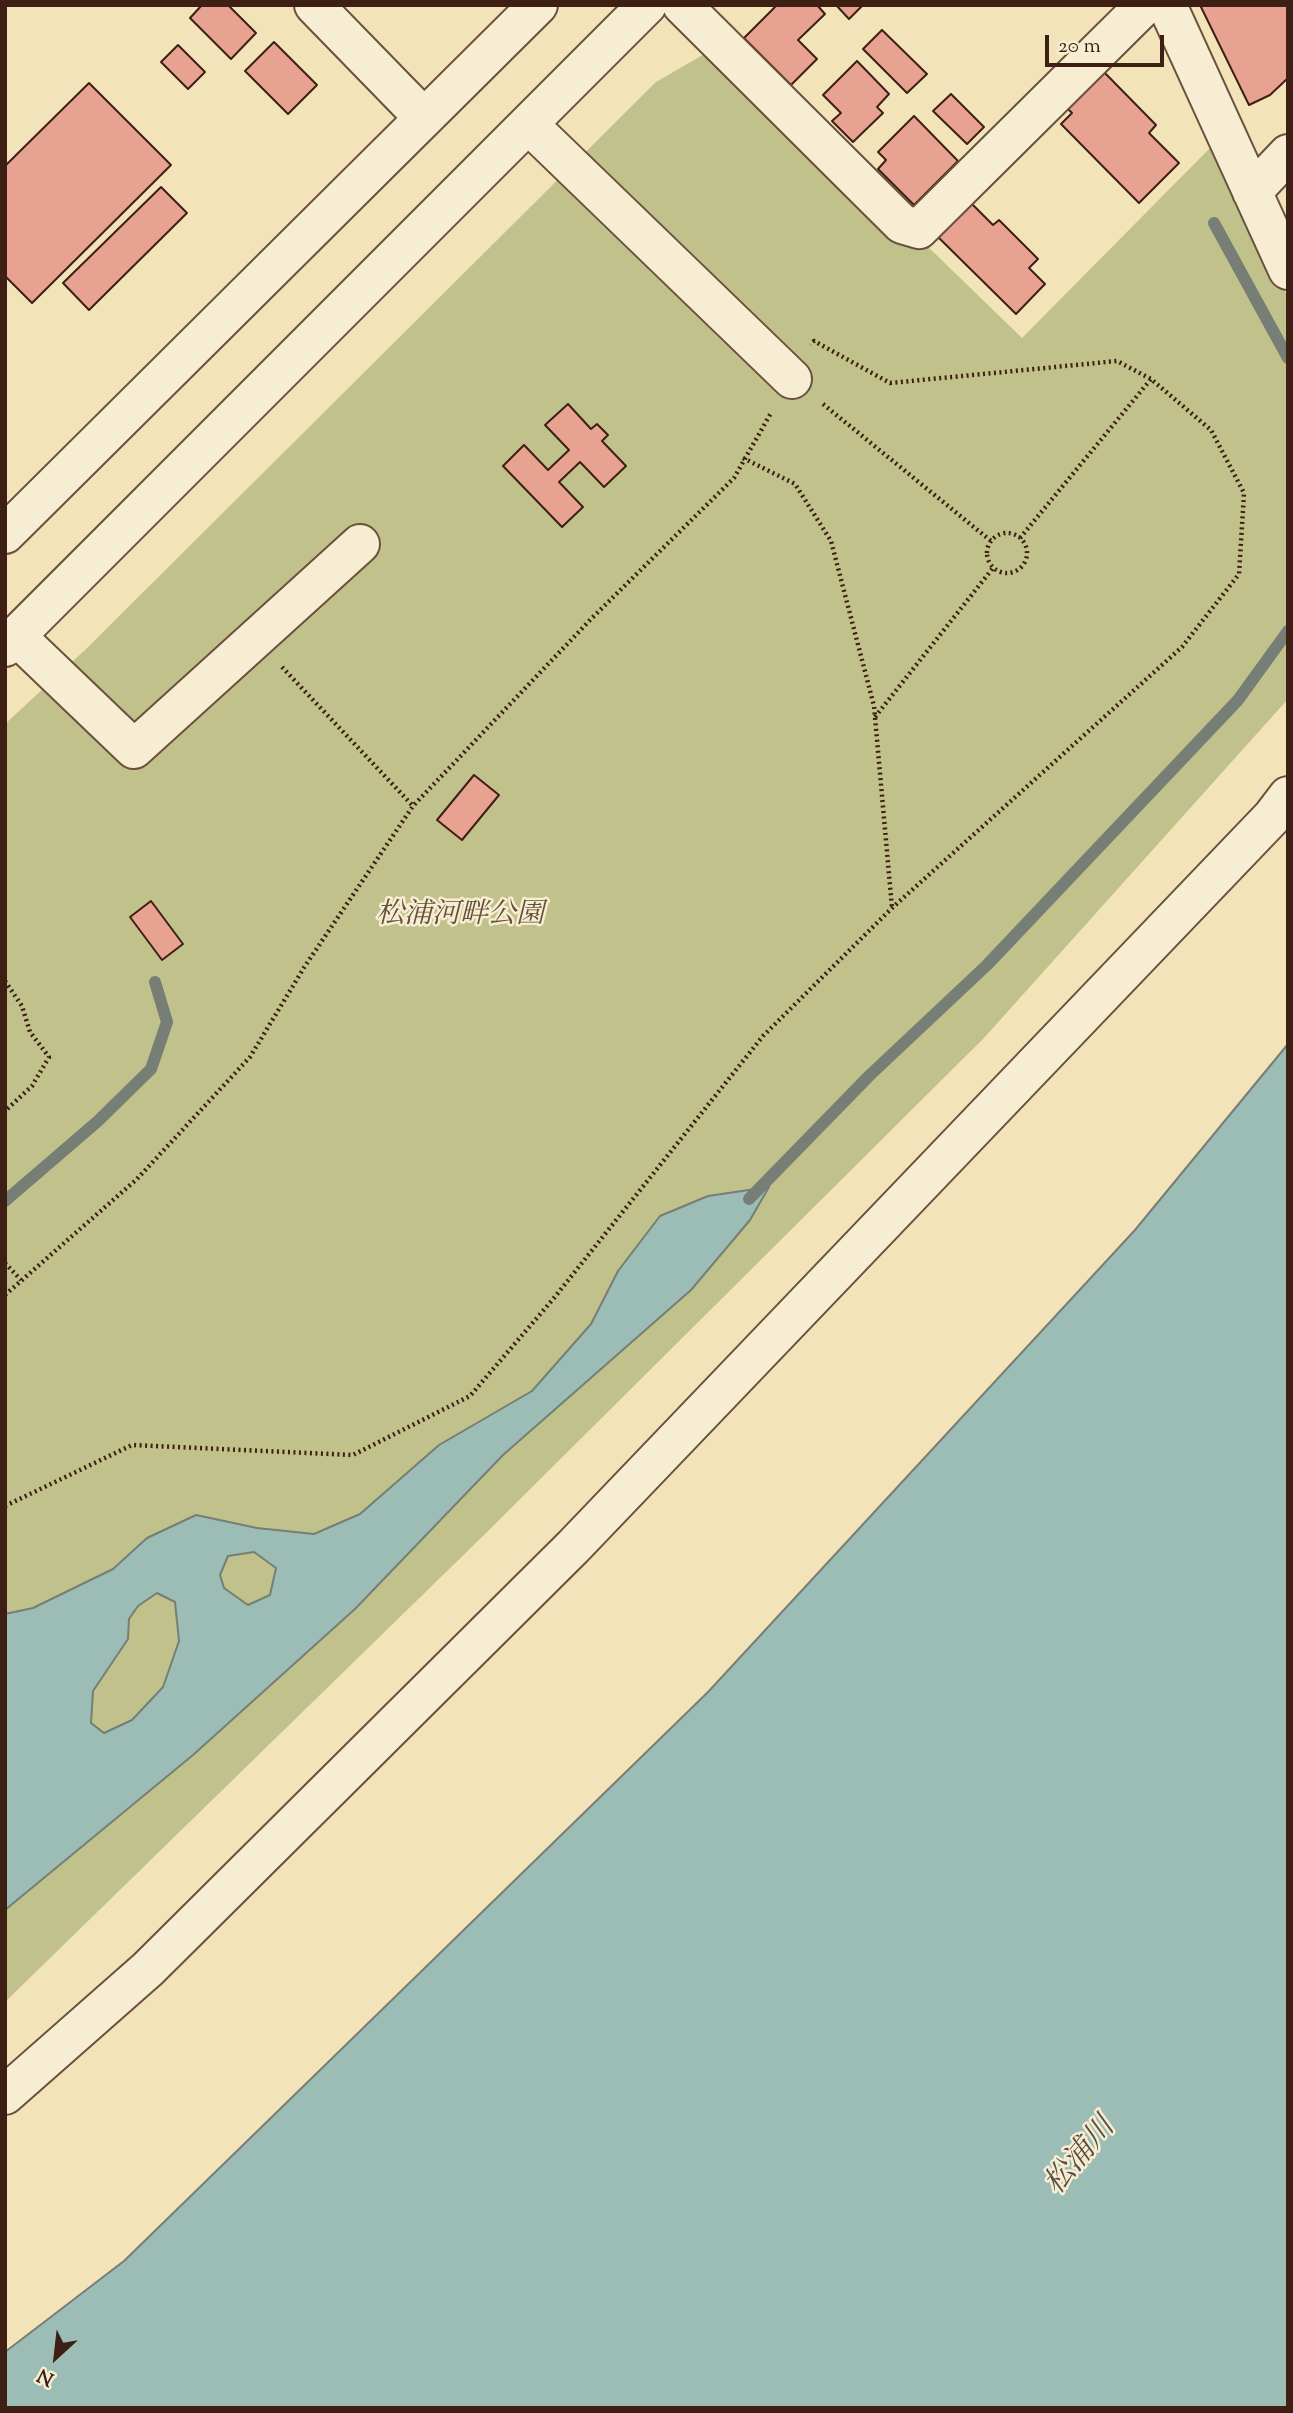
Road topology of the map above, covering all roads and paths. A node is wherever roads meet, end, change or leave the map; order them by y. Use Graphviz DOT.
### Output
graph roads {
  1 [pos="314,5"];
  2 [pos="538,5"];
  3 [pos="647,5"];
  4 [pos="682,5"];
  5 [pos="1145,5"];
  6 [pos="1167,5"];
  7 [pos="424,118"];
  8 [pos="528,124"];
  9 [pos="1288,154"];
  10 [pos="1252,192"];
  11 [pos="1288,270"];
  12 [pos="792,379"];
  13 [pos="1151,379"];
  14 [pos="743,458"];
  15 [pos="5,534"];
  16 [pos="1020,538"];
  17 [pos="991,541"];
  18 [pos="360,544"];
  19 [pos="993,568"];
  20 [pos="256,639"];
  21 [pos="11,642"];
  22 [pos="875,717"];
  23 [pos="1288,796"];
  24 [pos="413,806"];
  25 [pos="892,908"];
  26 [pos="5,981"];
  27 [pos="5,1111"];
  28 [pos="5,1264"];
  29 [pos="22,1280"];
  30 [pos="5,1295"];
  31 [pos="5,1506"];
  32 [pos="5,2095"];
  1 -- 7 [label="street"];
  2 -- 7 [label="street"];
  3 -- 8 [label="street"];
  4 -- 5 [label="street"];
  6 -- 10 [label="street"];
  7 -- 15 [label="street"];
  8 -- 12 [label="street"];
  8 -- 21 [label="street"];
  9 -- 10 [label="street"];
  10 -- 11 [label="street"];
  12 -- 13 [label="path"];
  12 -- 14 [label="path"];
  12 -- 17 [label="path"];
  13 -- 16 [label="path"];
  13 -- 25 [label="path"];
  14 -- 22 [label="path"];
  14 -- 24 [label="path"];
  16 -- 17 [label="path"];
  16 -- 19 [label="path"];
  17 -- 19 [label="path"];
  18 -- 20 [label="street"];
  19 -- 22 [label="path"];
  20 -- 21 [label="street"];
  20 -- 24 [label="path"];
  22 -- 25 [label="path"];
  23 -- 32 [label="street"];
  24 -- 29 [label="path"];
  25 -- 31 [label="path"];
  26 -- 27 [label="path"];
  28 -- 29 [label="path"];
  29 -- 30 [label="path"];
}
